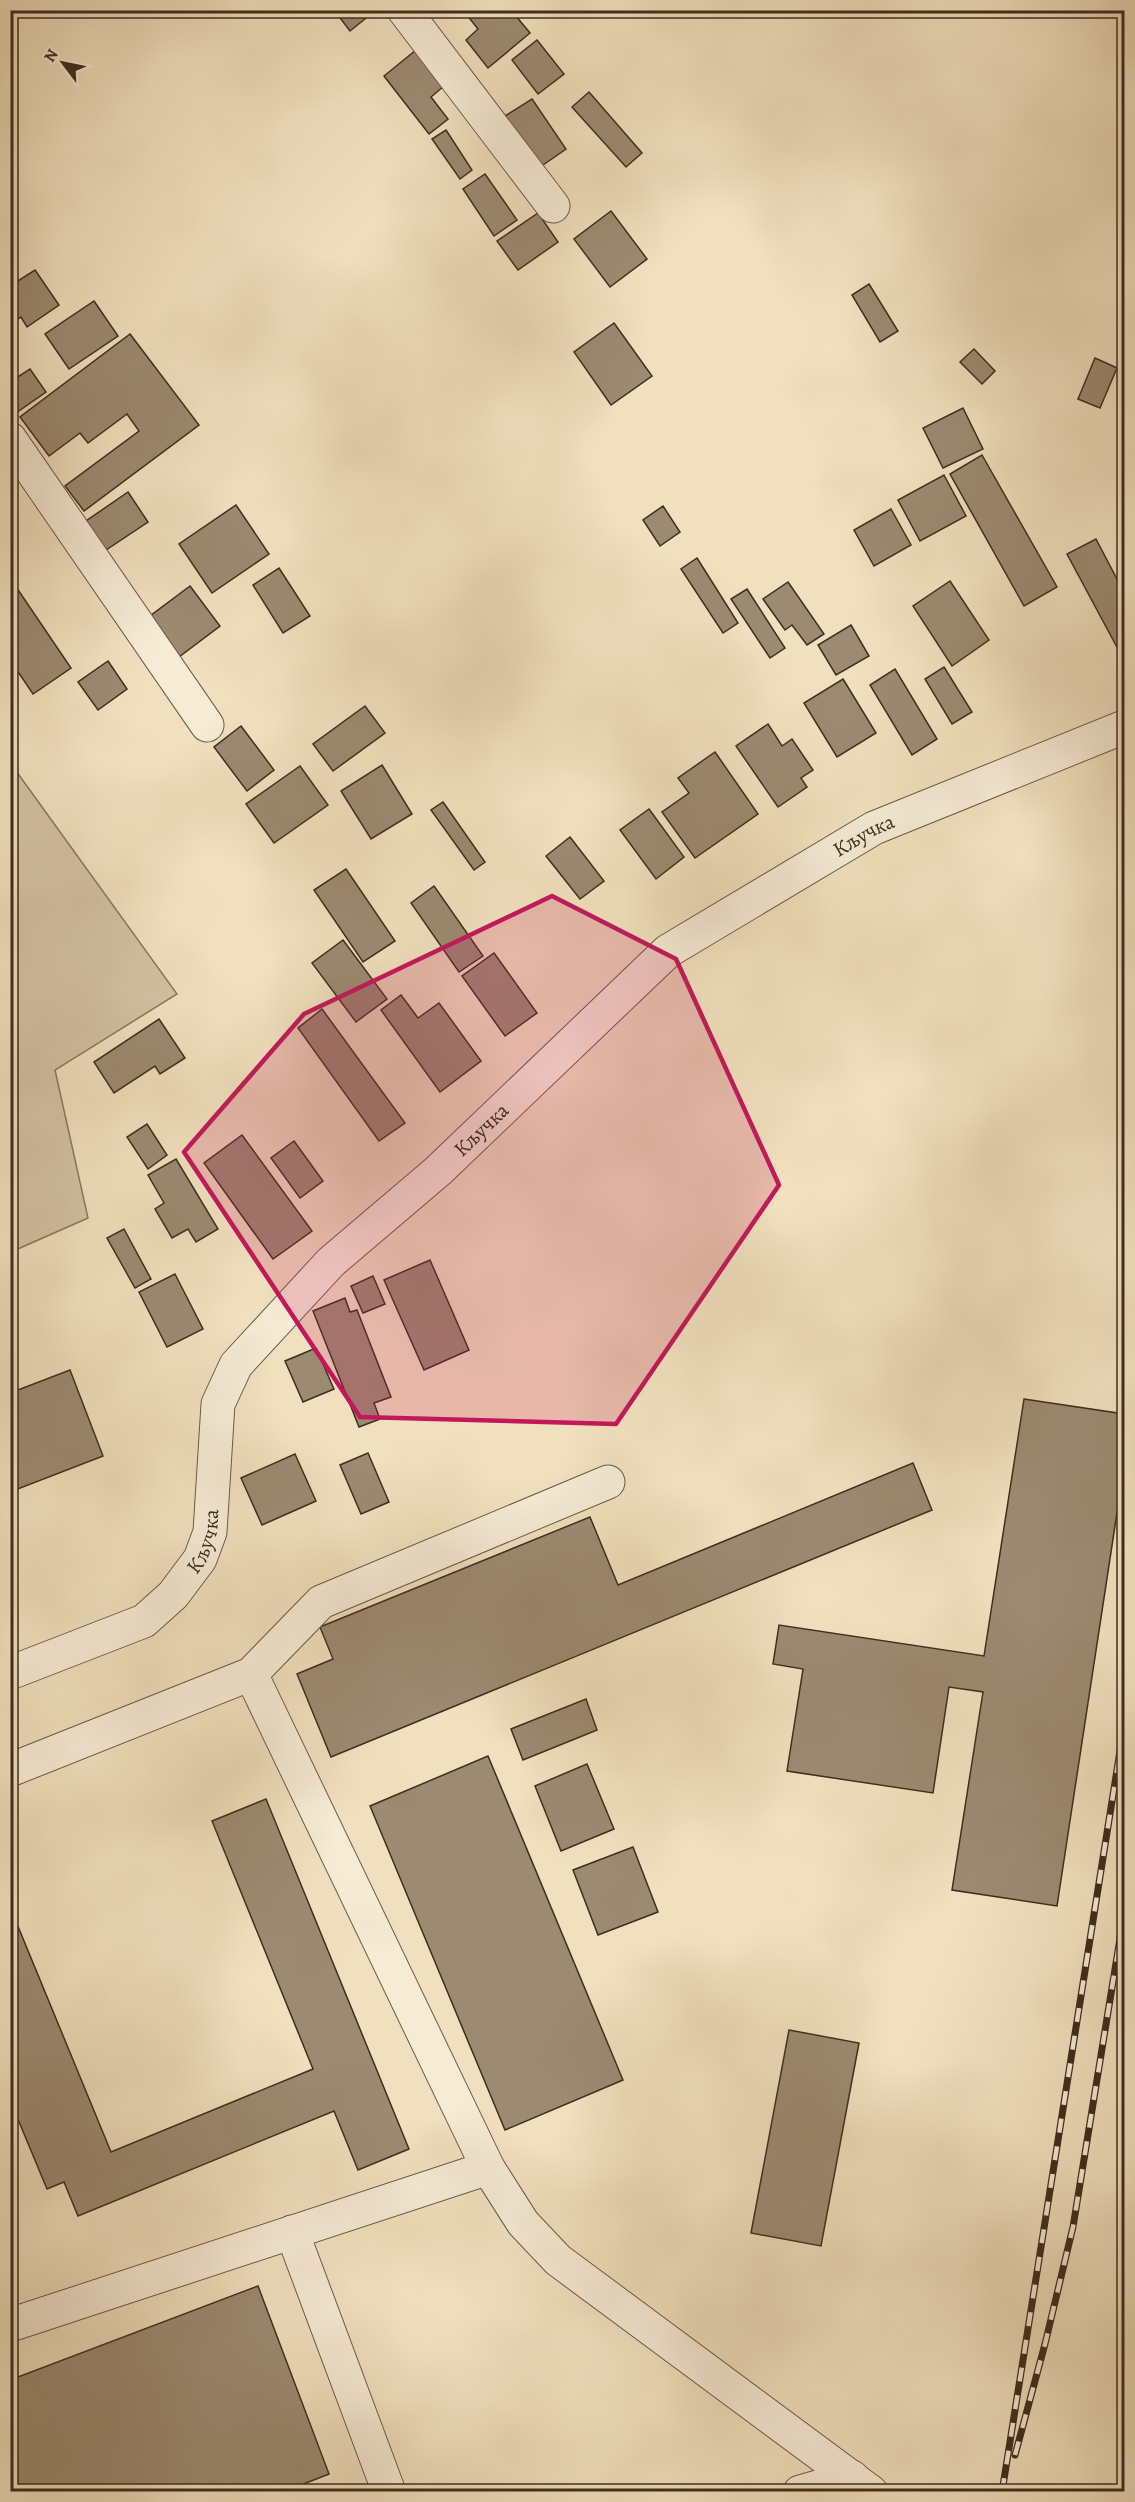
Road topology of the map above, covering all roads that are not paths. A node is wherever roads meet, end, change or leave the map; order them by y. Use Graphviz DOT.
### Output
graph roads {
  1 [pos="404,10"];
  2 [pos="553,206"];
  3 [pos="10,439"];
  4 [pos="207,725"];
  5 [pos="1125,727"];
  6 [pos="608,1482"];
  7 [pos="10,1673"];
  8 [pos="250,1674"];
  9 [pos="10,1770"];
  10 [pos="488,2168"];
  11 [pos="292,2232"];
  12 [pos="13,2318"];
  13 [pos="862,2484"];
  14 [pos="389,2492"];
  15 [pos="800,2492"];
  1 -- 2 [label="street"];
  3 -- 4 [label="street"];
  5 -- 7 [label="street, Кључка"];
  6 -- 8 [label="street"];
  8 -- 9 [label="street"];
  8 -- 10 [label="street"];
  10 -- 11 [label="street"];
  10 -- 13 [label="street"];
  11 -- 12 [label="street"];
  11 -- 14 [label="street"];
  13 -- 15 [label="street"];
}
